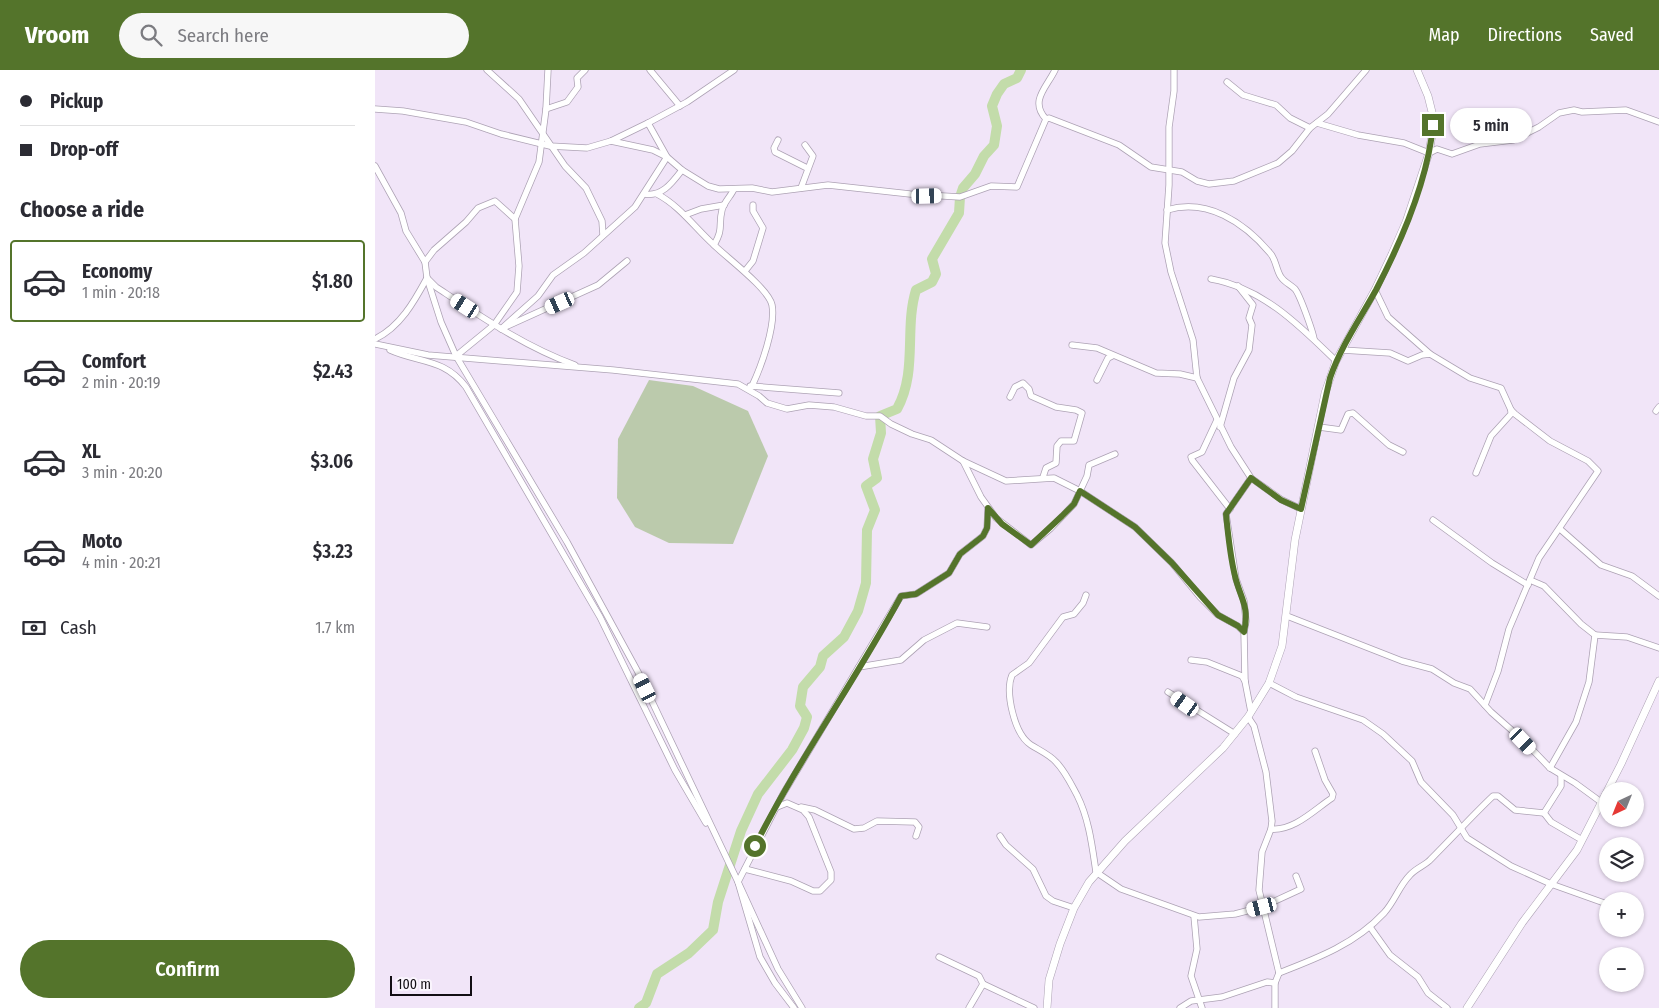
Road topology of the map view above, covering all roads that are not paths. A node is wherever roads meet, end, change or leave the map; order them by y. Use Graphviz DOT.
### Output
graph roads {
  1 [pos="487,70"];
  2 [pos="548,70"];
  3 [pos="585,70"];
  4 [pos="650,70"];
  5 [pos="733,70"];
  6 [pos="1055,70"];
  7 [pos="1174,70"];
  8 [pos="1366,70"];
  9 [pos="1417,70"];
  10 [pos="1227,82"];
  11 [pos="680,106"];
  12 [pos="375,109"];
  13 [pos="546,109"];
  14 [pos="1046,119"];
  15 [pos="1317,122"];
  16 [pos="1659,122"];
  17 [pos="648,123"];
  18 [pos="1310,128"];
  19 [pos="543,135"];
  20 [pos="778,140"];
  21 [pos="611,142"];
  22 [pos="542,144"];
  23 [pos="805,145"];
  24 [pos="550,146"];
  25 [pos="1429,153"];
  26 [pos="667,157"];
  27 [pos="375,166"];
  28 [pos="807,168"];
  29 [pos="1169,169"];
  30 [pos="682,170"];
  31 [pos="801,188"];
  32 [pos="734,189"];
  33 [pos="645,194"];
  34 [pos="657,194"];
  35 [pos="724,205"];
  36 [pos="753,205"];
  37 [pos="1167,210"];
  38 [pos="685,215"];
  39 [pos="515,219"];
  40 [pos="603,235"];
  41 [pos="714,245"];
  42 [pos="627,261"];
  43 [pos="425,262"];
  44 [pos="745,271"];
  45 [pos="427,278"];
  46 [pos="1211,279"];
  47 [pos="1238,286"];
  48 [pos="1375,290"];
  49 [pos="494,325"];
  50 [pos="501,329"];
  51 [pos="1314,339"];
  52 [pos="376,342"];
  53 [pos="1072,345"];
  54 [pos="1342,350"];
  55 [pos="1430,354"];
  56 [pos="456,356"];
  57 [pos="1112,356"];
  58 [pos="1336,361"];
  59 [pos="583,368"];
  60 [pos="1197,378"];
  61 [pos="1097,380"];
  62 [pos="738,384"];
  63 [pos="752,386"];
  64 [pos="839,393"];
  65 [pos="1010,397"];
  66 [pos="1511,410"];
  67 [pos="1217,420"];
  68 [pos="1220,427"];
  69 [pos="1319,428"];
  70 [pos="1403,452"];
  71 [pos="1115,454"];
  72 [pos="963,461"];
  73 [pos="1476,473"];
  74 [pos="1043,477"];
  75 [pos="1251,478"];
  76 [pos="1080,491"];
  77 [pos="988,508"];
  78 [pos="1229,509"];
  79 [pos="1301,509"];
  80 [pos="1433,520"];
  81 [pos="1560,529"];
  82 [pos="1529,582"];
  83 [pos="1086,595"];
  84 [pos="1659,596"];
  85 [pos="1287,616"];
  86 [pos="987,627"];
  87 [pos="1244,632"];
  88 [pos="1595,635"];
  89 [pos="1659,648"];
  90 [pos="1191,660"];
  91 [pos="859,667"];
  92 [pos="1245,681"];
  93 [pos="1659,681"];
  94 [pos="1269,683"];
  95 [pos="1168,692"];
  96 [pos="1485,705"];
  97 [pos="1250,715"];
  98 [pos="1235,734"];
  99 [pos="1315,751"];
  100 [pos="1550,768"];
  101 [pos="1561,776"];
  102 [pos="1611,782"];
  103 [pos="1599,801"];
  104 [pos="796,806"];
  105 [pos="1599,806"];
  106 [pos="777,807"];
  107 [pos="1544,813"];
  108 [pos="1459,828"];
  109 [pos="1271,829"];
  110 [pos="916,836"];
  111 [pos="1000,836"];
  112 [pos="1582,840"];
  113 [pos="722,851"];
  114 [pos="745,870"];
  115 [pos="1096,872"];
  116 [pos="1297,876"];
  117 [pos="738,882"];
  118 [pos="1551,884"];
  119 [pos="1599,901"];
  120 [pos="1262,907"];
  121 [pos="1074,908"];
  122 [pos="1194,916"];
  123 [pos="1370,927"];
  124 [pos="939,957"];
  125 [pos="1279,973"];
  126 [pos="1275,983"];
  127 [pos="983,984"];
  128 [pos="1198,1000"];
  129 [pos="793,1008"];
  130 [pos="802,1008"];
  131 [pos="969,1008"];
  132 [pos="1034,1008"];
  133 [pos="1047,1008"];
  134 [pos="1180,1008"];
  135 [pos="1202,1008"];
  136 [pos="1275,1008"];
  137 [pos="1447,1008"];
  138 [pos="1467,1008"];
  1 -- 19 [label="street"];
  2 -- 13 [label="street"];
  3 -- 13 [label="street"];
  4 -- 11 [label="street"];
  5 -- 11 [label="street"];
  6 -- 14 [label="street"];
  7 -- 29 [label="street"];
  8 -- 15 [label="street"];
  9 -- 25 [label="street"];
  10 -- 18 [label="street"];
  11 -- 17 [label="street"];
  12 -- 22 [label="street"];
  13 -- 19 [label="street"];
  14 -- 29 [label="street"];
  14 -- 31 [label="street"];
  15 -- 18 [label="street"];
  15 -- 25 [label="street"];
  16 -- 25 [label="street"];
  17 -- 21 [label="street"];
  17 -- 26 [label="street"];
  18 -- 29 [label="street"];
  19 -- 22 [label="street"];
  19 -- 24 [label="street"];
  20 -- 28 [label="street"];
  21 -- 24 [label="street"];
  21 -- 26 [label="street"];
  22 -- 24 [label="street"];
  22 -- 39 [label="street"];
  23 -- 28 [label="street"];
  24 -- 40 [label="street"];
  25 -- 48 [label="street"];
  26 -- 30 [label="street"];
  26 -- 33 [label="street"];
  27 -- 43 [label="street"];
  28 -- 31 [label="street"];
  29 -- 37 [label="street"];
  30 -- 32 [label="street"];
  30 -- 34 [label="street"];
  31 -- 32 [label="street"];
  32 -- 35 [label="street"];
  33 -- 34 [label="street"];
  33 -- 40 [label="street"];
  34 -- 38 [label="street"];
  35 -- 38 [label="street"];
  35 -- 41 [label="street"];
  36 -- 44 [label="street"];
  37 -- 51 [label="street"];
  37 -- 60 [label="street"];
  38 -- 41 [label="street"];
  39 -- 43 [label="street"];
  39 -- 49 [label="street"];
  40 -- 50 [label="street"];
  41 -- 44 [label="street"];
  42 -- 50 [label="street"];
  43 -- 45 [label="street"];
  44 -- 63 [label="street"];
  45 -- 49 [label="street"];
  45 -- 52 [label="street"];
  45 -- 56 [label="street"];
  46 -- 47 [label="street"];
  47 -- 51 [label="street"];
  47 -- 68 [label="street"];
  48 -- 54 [label="street"];
  48 -- 55 [label="street"];
  49 -- 50 [label="street"];
  49 -- 56 [label="street"];
  50 -- 59 [label="street"];
  51 -- 58 [label="street"];
  52 -- 56 [label="street"];
  52 -- 113 [label="street"];
  53 -- 57 [label="street"];
  54 -- 55 [label="street"];
  54 -- 58 [label="street"];
  55 -- 66 [label="street"];
  56 -- 59 [label="street"];
  56 -- 113 [label="street"];
  57 -- 60 [label="street"];
  57 -- 61 [label="street"];
  58 -- 69 [label="street"];
  59 -- 62 [label="street"];
  60 -- 67 [label="street"];
  62 -- 63 [label="street"];
  62 -- 72 [label="street"];
  63 -- 64 [label="street"];
  65 -- 74 [label="street"];
  66 -- 73 [label="street"];
  66 -- 81 [label="street"];
  67 -- 68 [label="street"];
  67 -- 78 [label="street"];
  68 -- 75 [label="street"];
  69 -- 70 [label="street"];
  69 -- 79 [label="street"];
  71 -- 76 [label="street"];
  72 -- 74 [label="street"];
  72 -- 77 [label="street"];
  74 -- 76 [label="street"];
  75 -- 78 [label="street"];
  75 -- 79 [label="street"];
  76 -- 77 [label="street"];
  76 -- 87 [label="street"];
  77 -- 91 [label="street"];
  78 -- 87 [label="street"];
  79 -- 85 [label="street"];
  80 -- 82 [label="street"];
  81 -- 82 [label="street"];
  81 -- 84 [label="street"];
  82 -- 88 [label="street"];
  82 -- 96 [label="street"];
  83 -- 115 [label="street"];
  85 -- 94 [label="street"];
  85 -- 96 [label="street"];
  86 -- 91 [label="street"];
  87 -- 92 [label="street"];
  88 -- 89 [label="street"];
  88 -- 100 [label="street"];
  90 -- 92 [label="street"];
  91 -- 106 [label="street"];
  92 -- 97 [label="street"];
  93 -- 102 [label="street"];
  94 -- 97 [label="street"];
  94 -- 108 [label="street"];
  95 -- 98 [label="street"];
  96 -- 100 [label="street"];
  97 -- 98 [label="street"];
  97 -- 109 [label="street"];
  98 -- 115 [label="street"];
  99 -- 109 [label="street"];
  100 -- 101 [label="street"];
  101 -- 103 [label="street"];
  101 -- 107 [label="street"];
  104 -- 106 [label="street"];
  104 -- 110 [label="street"];
  104 -- 114 [label="street"];
  105 -- 112 [label="street"];
  106 -- 114 [label="street"];
  107 -- 108 [label="street"];
  107 -- 112 [label="street"];
  108 -- 118 [label="street"];
  108 -- 123 [label="street"];
  109 -- 120 [label="street"];
  111 -- 121 [label="street"];
  112 -- 118 [label="street"];
  113 -- 117 [label="street"];
  114 -- 117 [label="street"];
  115 -- 121 [label="street"];
  115 -- 122 [label="street"];
  116 -- 120 [label="street"];
  117 -- 129 [label="street"];
  117 -- 130 [label="street"];
  118 -- 119 [label="street"];
  118 -- 138 [label="street"];
  120 -- 122 [label="street"];
  120 -- 125 [label="street"];
  121 -- 133 [label="street"];
  122 -- 128 [label="street"];
  123 -- 125 [label="street"];
  123 -- 137 [label="street"];
  124 -- 127 [label="street"];
  125 -- 126 [label="street"];
  126 -- 128 [label="street"];
  126 -- 136 [label="street"];
  127 -- 131 [label="street"];
  127 -- 132 [label="street"];
  128 -- 134 [label="street"];
  128 -- 135 [label="street"];
}
